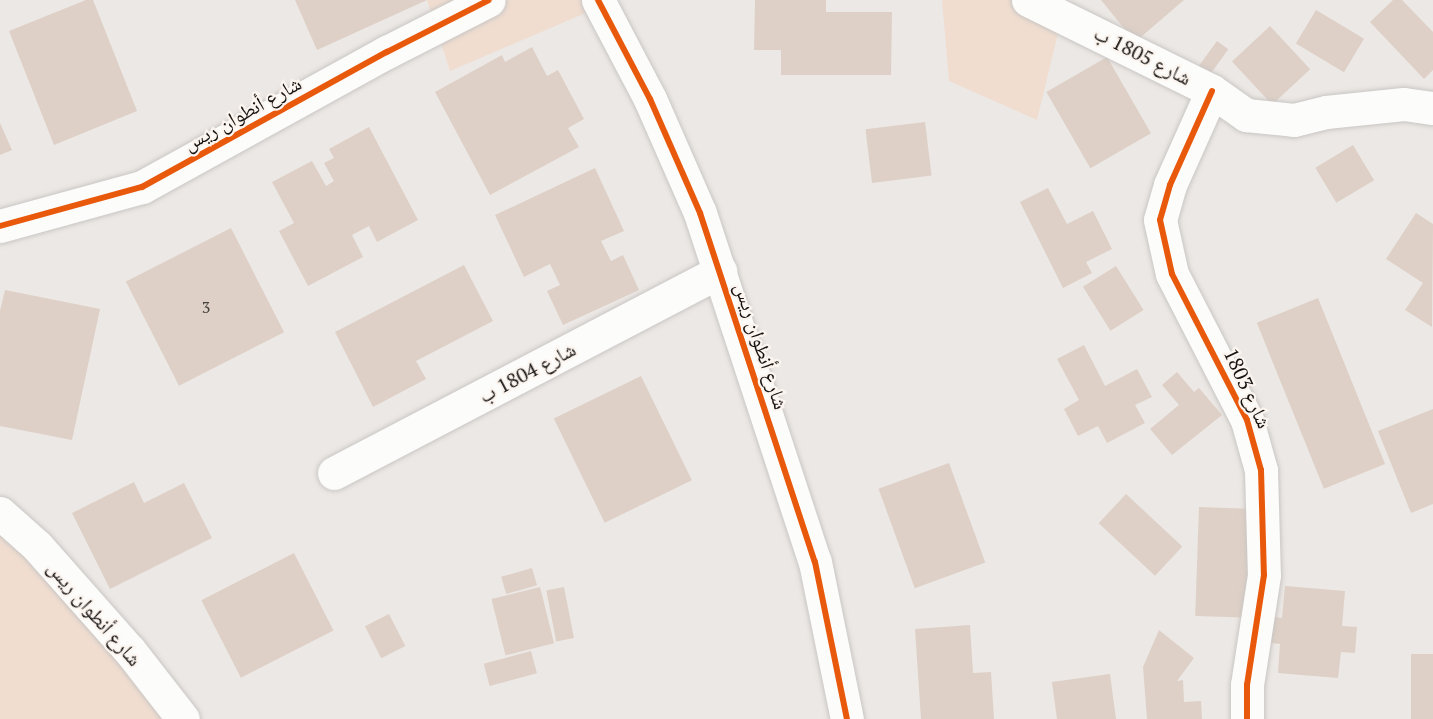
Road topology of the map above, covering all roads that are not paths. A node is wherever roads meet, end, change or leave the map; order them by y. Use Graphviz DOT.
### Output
graph roads {
  1 [pos="489,0"];
  2 [pos="598,0"];
  3 [pos="1028,0"];
  4 [pos="1212,91"];
  5 [pos="1433,108"];
  6 [pos="0,226"];
  7 [pos="720,271"];
  8 [pos="334,473"];
  9 [pos="0,513"];
  10 [pos="183,719"];
  11 [pos="847,719"];
  12 [pos="1247,719"];
  1 -- 6 [label="street, شارع أنطوان ريس"];
  2 -- 7 [label="street, شارع أنطوان ريس"];
  3 -- 4 [label="street, شارع 1805 ب"];
  4 -- 5 [label="street, شارع 1805 ب"];
  4 -- 12 [label="street, شارع 1803"];
  7 -- 8 [label="street, شارع 1804 ب"];
  7 -- 11 [label="street, شارع أنطوان ريس"];
  9 -- 10 [label="street, شارع أنطوان ريس"];
}
